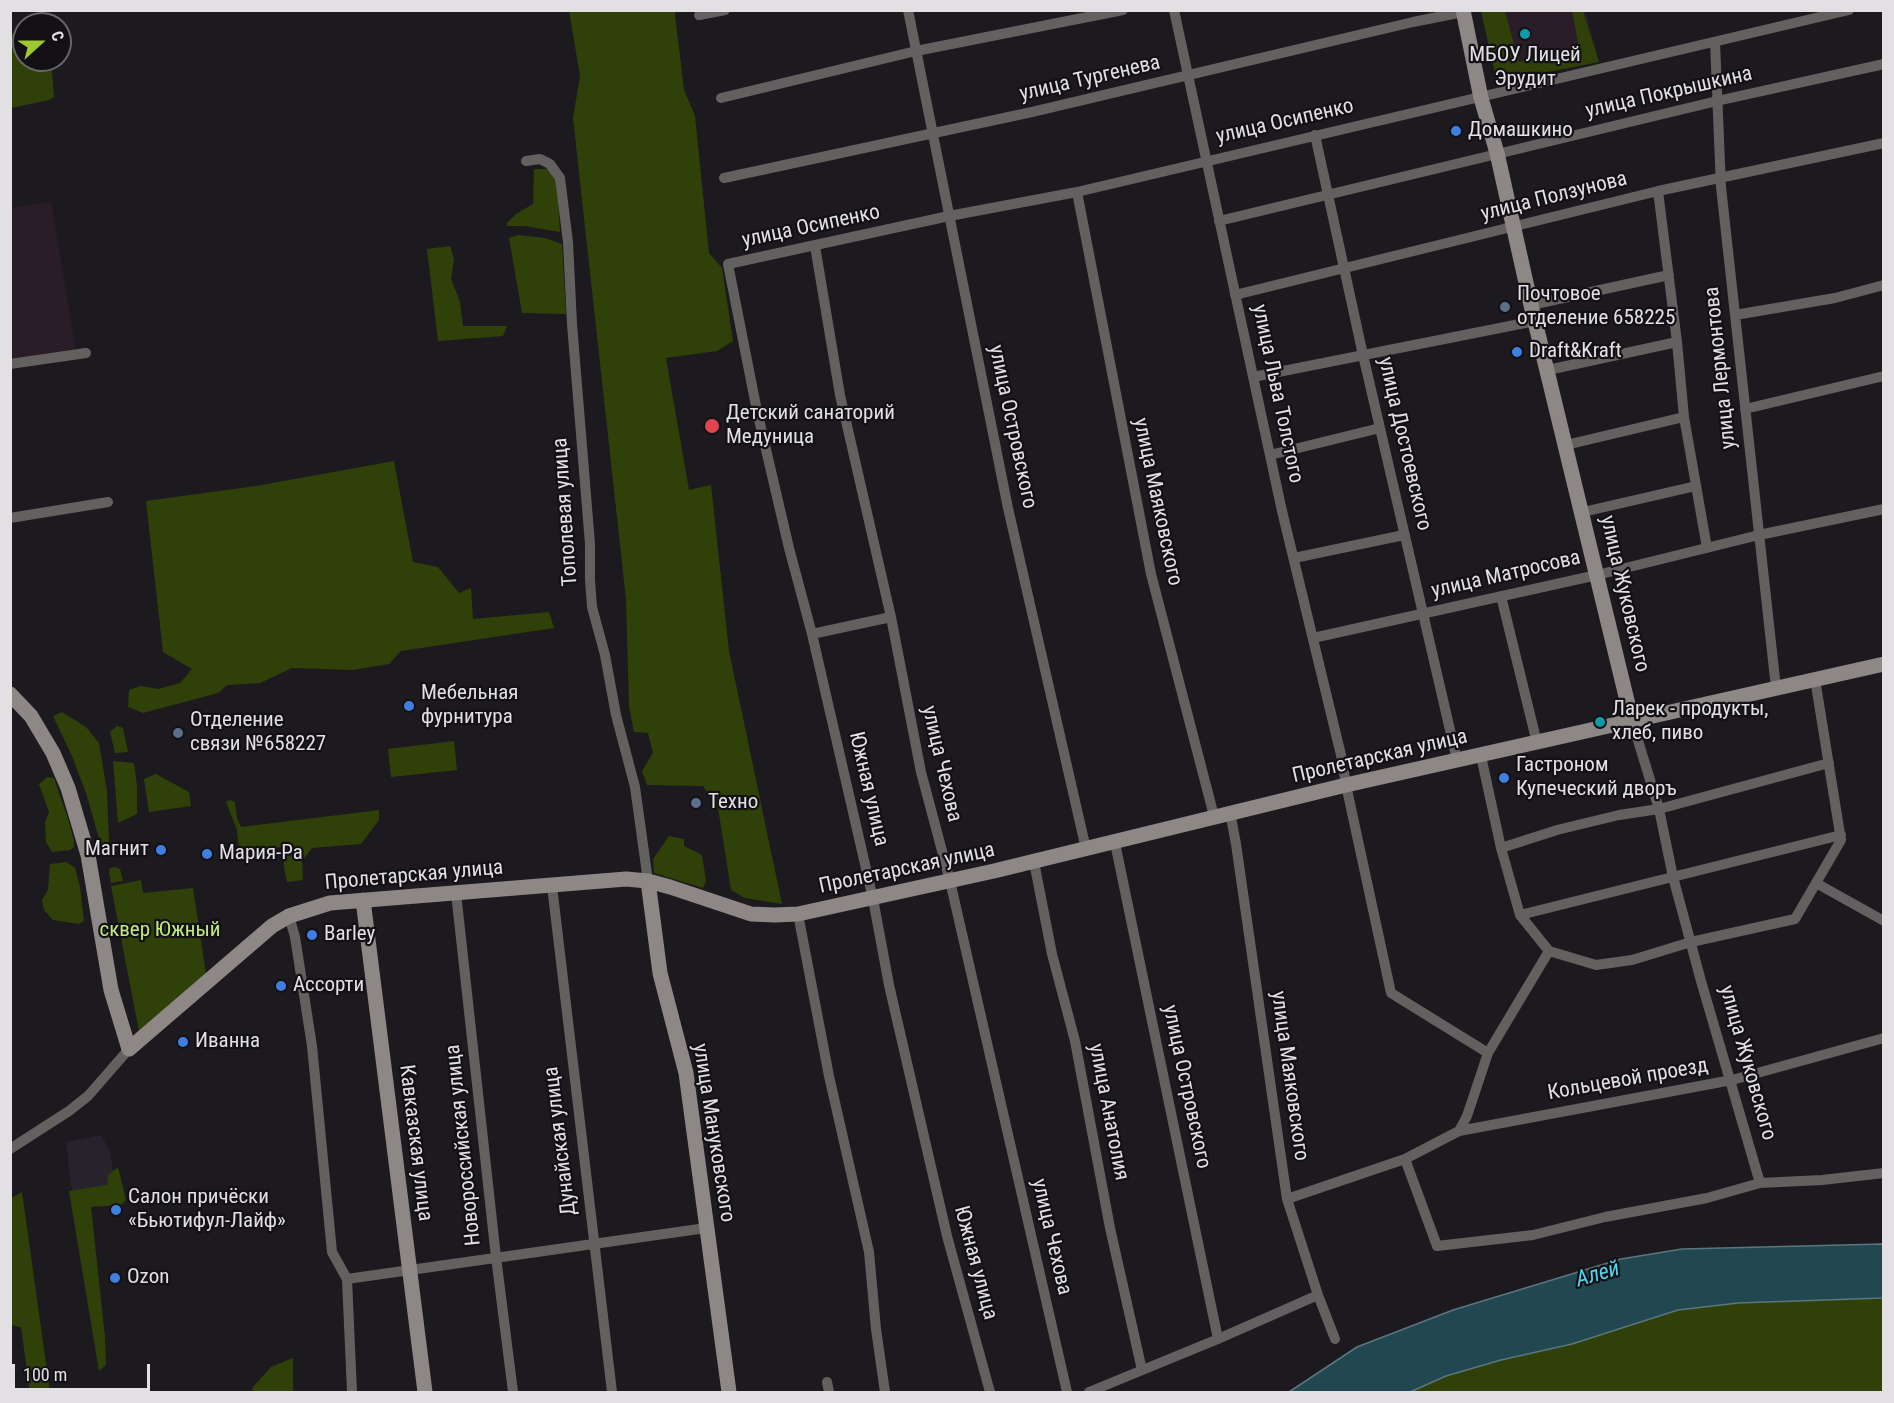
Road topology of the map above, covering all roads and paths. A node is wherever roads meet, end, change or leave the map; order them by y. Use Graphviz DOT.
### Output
graph roads {
  1 [pos="725,10"];
  2 [pos="908,10"];
  3 [pos="1123,10"];
  4 [pos="1174,10"];
  5 [pos="1849,10"];
  6 [pos="1463,11"];
  7 [pos="699,15"];
  8 [pos="1715,42"];
  9 [pos="916,51"];
  10 [pos="1884,64"];
  11 [pos="1188,76"];
  12 [pos="721,98"];
  13 [pos="1481,98"];
  14 [pos="1717,101"];
  15 [pos="934,133"];
  16 [pos="1316,135"];
  17 [pos="1884,143"];
  18 [pos="1497,153"];
  19 [pos="526,160"];
  20 [pos="1206,161"];
  21 [pos="724,178"];
  22 [pos="1720,178"];
  23 [pos="1658,191"];
  24 [pos="1077,192"];
  25 [pos="1328,194"];
  26 [pos="949,216"];
  27 [pos="1219,221"];
  28 [pos="1514,228"];
  29 [pos="815,246"];
  30 [pos="728,264"];
  31 [pos="1344,268"];
  32 [pos="1669,275"];
  33 [pos="1884,285"];
  34 [pos="1235,295"];
  35 [pos="1531,306"];
  36 [pos="1735,315"];
  37 [pos="1535,321"];
  38 [pos="1677,342"];
  39 [pos="86,353"];
  40 [pos="1363,355"];
  41 [pos="10,364"];
  42 [pos="1548,370"];
  43 [pos="1884,376"];
  44 [pos="1253,377"];
  45 [pos="1745,409"];
  46 [pos="1684,417"];
  47 [pos="1380,428"];
  48 [pos="1566,445"];
  49 [pos="1270,455"];
  50 [pos="1696,486"];
  51 [pos="108,502"];
  52 [pos="1884,509"];
  53 [pos="1583,512"];
  54 [pos="10,518"];
  55 [pos="1404,535"];
  56 [pos="1759,535"];
  57 [pos="1707,548"];
  58 [pos="1294,558"];
  59 [pos="1597,575"];
  60 [pos="1501,596"];
  61 [pos="1423,614"];
  62 [pos="891,617"];
  63 [pos="812,634"];
  64 [pos="1313,638"];
  65 [pos="1884,664"];
  66 [pos="1815,680"];
  67 [pos="1776,688"];
  68 [pos="10,694"];
  69 [pos="1632,721"];
  70 [pos="1537,743"];
  71 [pos="1481,756"];
  72 [pos="1457,760"];
  73 [pos="1829,763"];
  74 [pos="1346,785"];
  75 [pos="1659,809"];
  76 [pos="1230,812"];
  77 [pos="1214,816"];
  78 [pos="1840,836"];
  79 [pos="1114,843"];
  80 [pos="1501,848"];
  81 [pos="1086,849"];
  82 [pos="1034,862"];
  83 [pos="1673,878"];
  84 [pos="648,881"];
  85 [pos="950,881"];
  86 [pos="1816,883"];
  87 [pos="552,886"];
  88 [pos="456,893"];
  89 [pos="873,899"];
  90 [pos="363,900"];
  91 [pos="798,914"];
  92 [pos="1520,915"];
  93 [pos="289,916"];
  94 [pos="1884,921"];
  95 [pos="1691,942"];
  96 [pos="1549,951"];
  97 [pos="1884,1038"];
  98 [pos="129,1049"];
  99 [pos="1488,1053"];
  100 [pos="1732,1080"];
  101 [pos="1459,1131"];
  102 [pos="10,1149"];
  103 [pos="1406,1159"];
  104 [pos="1884,1173"];
  105 [pos="1760,1183"];
  106 [pos="1287,1199"];
  107 [pos="706,1228"];
  108 [pos="593,1246"];
  109 [pos="496,1257"];
  110 [pos="410,1270"];
  111 [pos="347,1279"];
  112 [pos="1318,1294"];
  113 [pos="1218,1339"];
  114 [pos="1335,1339"];
  115 [pos="1142,1370"];
  116 [pos="352,1392"];
  117 [pos="425,1392"];
  118 [pos="513,1392"];
  119 [pos="612,1392"];
  120 [pos="729,1392"];
  121 [pos="885,1392"];
  122 [pos="990,1392"];
  123 [pos="1067,1392"];
  124 [pos="1089,1392"];
  1 -- 7 [label="street"];
  2 -- 9 [label="street, улица Островского"];
  3 -- 9 [label="street"];
  4 -- 11 [label="street, улица Льва Толстого"];
  5 -- 8 [label="street, улица Осипенко"];
  6 -- 11 [label="street, улица Тургенева"];
  6 -- 13 [label="street, улица Жуковского"];
  8 -- 13 [label="street, улица Осипенко"];
  8 -- 14 [label="street, улица Лермонтова"];
  9 -- 12 [label="street"];
  9 -- 15 [label="street, улица Островского"];
  10 -- 14 [label="street, улица Покрышкина"];
  11 -- 15 [label="street, улица Тургенева"];
  11 -- 20 [label="street, улица Льва Толстого"];
  13 -- 16 [label="street, улица Осипенко"];
  13 -- 18 [label="street, улица Жуковского"];
  14 -- 18 [label="street, улица Покрышкина"];
  14 -- 22 [label="street, улица Лермонтова"];
  15 -- 21 [label="street, улица Тургенева"];
  15 -- 26 [label="street, улица Островского"];
  16 -- 20 [label="street, улица Осипенко"];
  16 -- 25 [label="street, улица Достоевского"];
  17 -- 22 [label="street, улица Ползунова"];
  18 -- 25 [label="street, улица Покрышкина"];
  18 -- 28 [label="street, улица Жуковского"];
  19 -- 84 [label="street, Тополевая улица"];
  20 -- 24 [label="street, улица Осипенко"];
  20 -- 27 [label="street, улица Льва Толстого"];
  22 -- 23 [label="street, улица Ползунова"];
  22 -- 36 [label="street, улица Лермонтова"];
  23 -- 28 [label="street, улица Ползунова"];
  23 -- 32 [label="street"];
  24 -- 26 [label="street, улица Осипенко"];
  24 -- 77 [label="street, улица Маяковского"];
  25 -- 27 [label="street, улица Покрышкина"];
  25 -- 31 [label="street, улица Достоевского"];
  26 -- 29 [label="street, улица Осипенко"];
  26 -- 81 [label="street, улица Островского"];
  27 -- 34 [label="street, улица Льва Толстого"];
  28 -- 31 [label="street, улица Ползунова"];
  28 -- 35 [label="street, улица Жуковского"];
  29 -- 30 [label="street, улица Осипенко"];
  29 -- 62 [label="street, улица Чехова"];
  30 -- 63 [label="street, Южная улица"];
  31 -- 34 [label="street, улица Ползунова"];
  31 -- 40 [label="street, улица Достоевского"];
  32 -- 35 [label="street"];
  32 -- 38 [label="street"];
  33 -- 36 [label="street"];
  34 -- 44 [label="street, улица Льва Толстого"];
  35 -- 37 [label="street, улица Жуковского"];
  36 -- 45 [label="street, улица Лермонтова"];
  37 -- 40 [label="street"];
  37 -- 42 [label="street, улица Жуковского"];
  38 -- 42 [label="street"];
  38 -- 46 [label="street"];
  39 -- 41 [label="street"];
  40 -- 44 [label="street"];
  40 -- 47 [label="street, улица Достоевского"];
  42 -- 48 [label="street, улица Жуковского"];
  43 -- 45 [label="street"];
  44 -- 49 [label="street, улица Льва Толстого"];
  45 -- 56 [label="street, улица Лермонтова"];
  46 -- 48 [label="street"];
  46 -- 50 [label="street"];
  47 -- 49 [label="street"];
  47 -- 55 [label="street, улица Достоевского"];
  48 -- 53 [label="street, улица Жуковского"];
  49 -- 58 [label="street, улица Льва Толстого"];
  50 -- 53 [label="street"];
  50 -- 57 [label="street"];
  51 -- 54 [label="street"];
  52 -- 56 [label="street, улица Матросова"];
  53 -- 59 [label="street, улица Жуковского"];
  55 -- 58 [label="street"];
  55 -- 61 [label="street, улица Достоевского"];
  56 -- 57 [label="street, улица Матросова"];
  56 -- 67 [label="street, улица Лермонтова"];
  57 -- 59 [label="street, улица Матросова"];
  58 -- 64 [label="street, улица Льва Толстого"];
  59 -- 60 [label="street, улица Матросова"];
  59 -- 69 [label="street, улица Жуковского"];
  60 -- 61 [label="street, улица Матросова"];
  60 -- 70 [label="street"];
  61 -- 64 [label="street, улица Матросова"];
  61 -- 72 [label="street, улица Достоевского"];
  62 -- 63 [label="street"];
  62 -- 85 [label="street, улица Чехова"];
  63 -- 89 [label="street, Южная улица"];
  64 -- 74 [label="street, улица Льва Толстого"];
  65 -- 66 [label="street, Пролетарская улица"];
  66 -- 67 [label="street, Пролетарская улица"];
  66 -- 73 [label="street"];
  67 -- 69 [label="street, Пролетарская улица"];
  68 -- 98 [label="street"];
  69 -- 70 [label="street, Пролетарская улица"];
  69 -- 75 [label="street, улица Жуковского"];
  70 -- 71 [label="street, Пролетарская улица"];
  71 -- 72 [label="street, Пролетарская улица"];
  71 -- 80 [label="street"];
  72 -- 74 [label="street, Пролетарская улица"];
  73 -- 75 [label="street"];
  73 -- 78 [label="street"];
  74 -- 76 [label="street, Пролетарская улица"];
  74 -- 99 [label="street, улица Льва Толстого"];
  75 -- 80 [label="street"];
  75 -- 83 [label="street, улица Жуковского"];
  76 -- 77 [label="street, Пролетарская улица"];
  76 -- 106 [label="street, улица Маяковского"];
  77 -- 79 [label="street, Пролетарская улица"];
  78 -- 83 [label="street"];
  78 -- 86 [label="street"];
  79 -- 81 [label="street, Пролетарская улица"];
  79 -- 113 [label="street, улица Островского"];
  80 -- 92 [label="street"];
  81 -- 82 [label="street, Пролетарская улица"];
  82 -- 85 [label="street, Пролетарская улица"];
  82 -- 115 [label="street, улица Анатолия"];
  83 -- 92 [label="street"];
  83 -- 95 [label="street, улица Жуковского"];
  84 -- 87 [label="street, Пролетарская улица"];
  84 -- 91 [label="street, Пролетарская улица"];
  84 -- 107 [label="street, улица Мануковского"];
  85 -- 89 [label="street, Пролетарская улица"];
  85 -- 123 [label="street, улица Чехова"];
  86 -- 94 [label="street"];
  86 -- 95 [label="street"];
  87 -- 88 [label="street, Пролетарская улица"];
  87 -- 108 [label="street, Дунайская улица"];
  88 -- 90 [label="street, Пролетарская улица"];
  88 -- 109 [label="street, Новороссийская улица"];
  89 -- 91 [label="street, Пролетарская улица"];
  89 -- 122 [label="street, Южная улица"];
  90 -- 93 [label="street, Пролетарская улица"];
  90 -- 110 [label="street, Кавказская улица"];
  91 -- 121 [label="street"];
  92 -- 96 [label="street"];
  93 -- 98 [label="street, Пролетарская улица"];
  93 -- 111 [label="street"];
  95 -- 96 [label="street"];
  95 -- 100 [label="street, улица Жуковского"];
  96 -- 99 [label="street"];
  97 -- 100 [label="street, Кольцевой проезд"];
  98 -- 102 [label="street, Пролетарская улица"];
  99 -- 101 [label="street"];
  100 -- 101 [label="street, Кольцевой проезд"];
  100 -- 105 [label="street, улица Жуковского"];
  101 -- 103 [label="street, Кольцевой проезд"];
  103 -- 105 [label="street"];
  103 -- 106 [label="street, Кольцевой проезд"];
  104 -- 105 [label="street"];
  106 -- 112 [label="street, улица Маяковского"];
  107 -- 108 [label="street"];
  107 -- 120 [label="street, улица Мануковского"];
  108 -- 109 [label="street"];
  108 -- 119 [label="street, Дунайская улица"];
  109 -- 110 [label="street"];
  109 -- 118 [label="street, Новороссийская улица"];
  110 -- 111 [label="street"];
  110 -- 117 [label="street, Кавказская улица"];
  111 -- 116 [label="street"];
  112 -- 113 [label="street"];
  112 -- 114 [label="street, улица Маяковского"];
  113 -- 115 [label="street"];
  115 -- 124 [label="street"];
}
